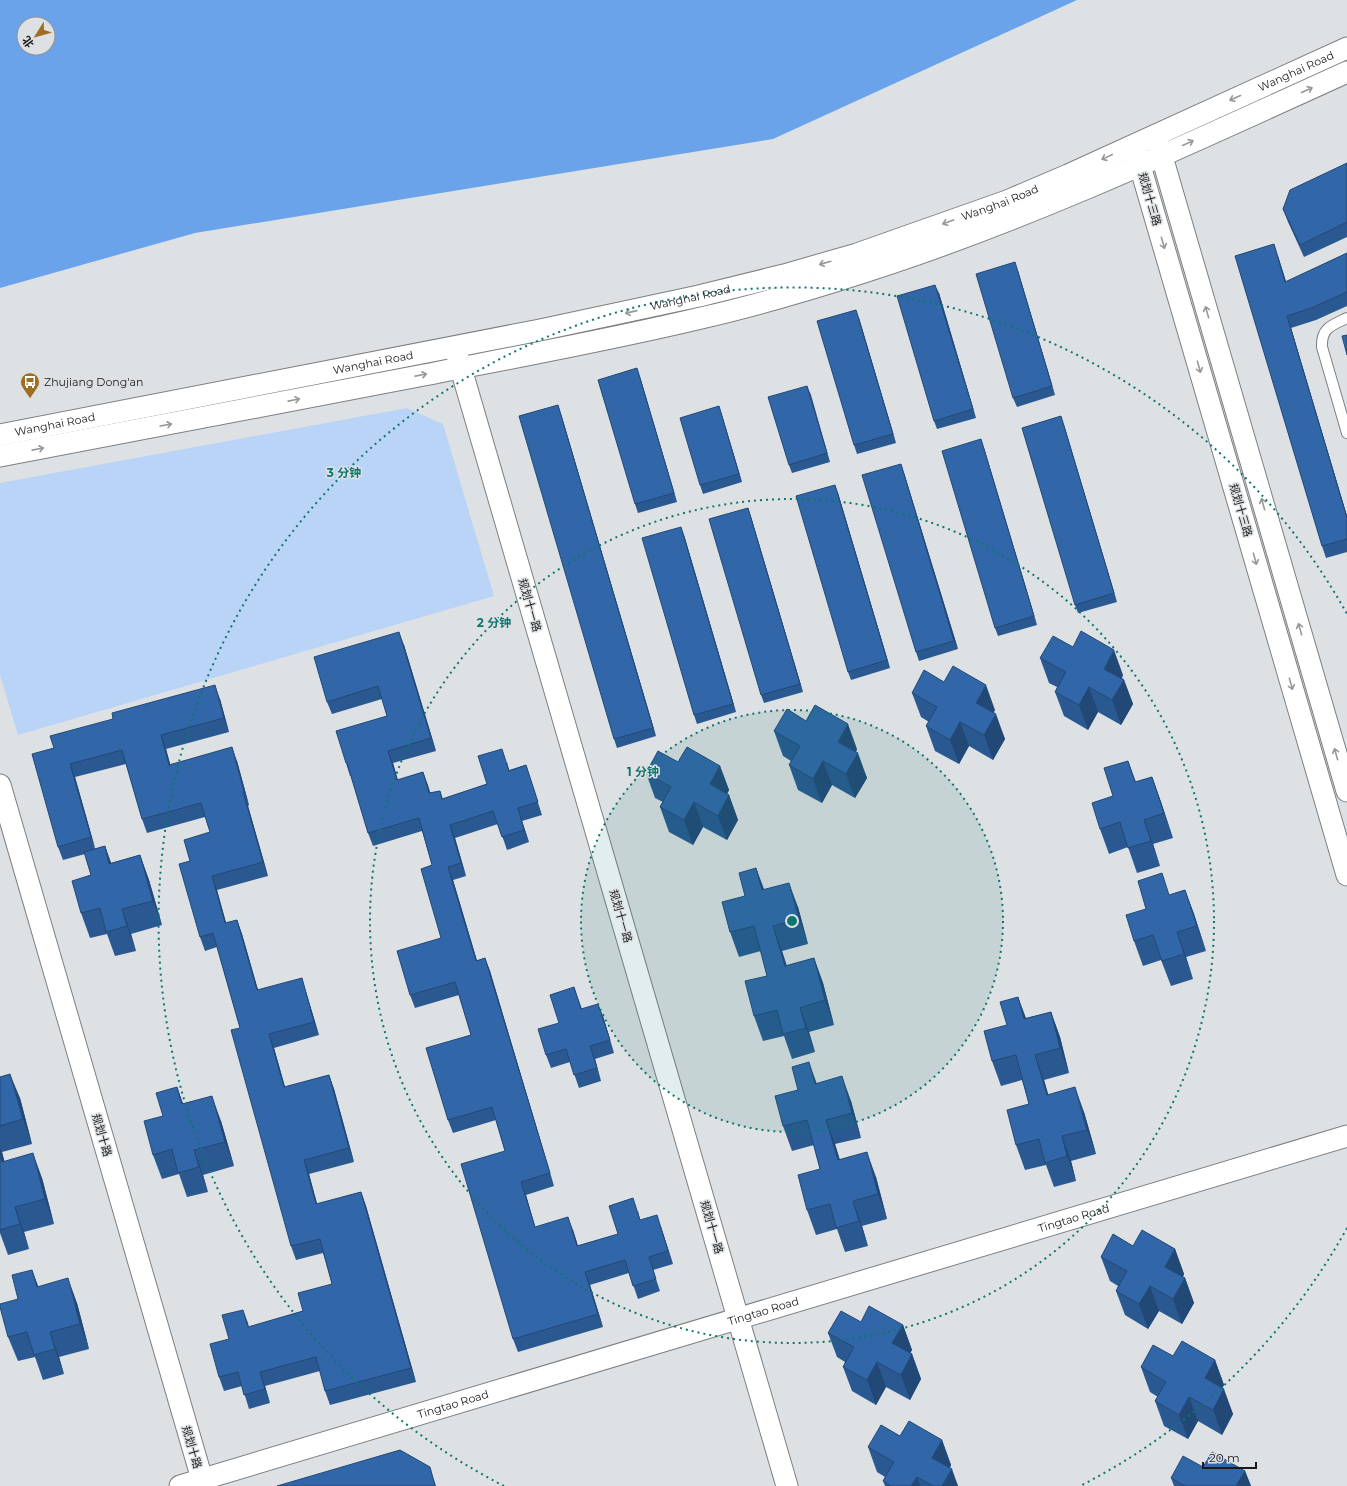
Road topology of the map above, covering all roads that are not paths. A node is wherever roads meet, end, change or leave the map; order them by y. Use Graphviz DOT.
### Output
graph roads {
  1 [pos="1347,48"];
  2 [pos="1347,72"];
  3 [pos="1155,134"];
  4 [pos="1134,144"];
  5 [pos="1161,155"];
  6 [pos="1140,165"];
  7 [pos="1347,318"];
  8 [pos="455,347"];
  9 [pos="461,368"];
  10 [pos="1347,433"];
  11 [pos="0,435"];
  12 [pos="0,456"];
  13 [pos="0,785"];
  14 [pos="1347,791"];
  15 [pos="1347,876"];
  16 [pos="1347,1136"];
  17 [pos="738,1318"];
  18 [pos="203,1483"];
  19 [pos="180,1486"];
  20 [pos="787,1486"];
  1 -- 3 [label="street, Wanghai Road, one-way"];
  5 -- 2 [label="street, Wanghai Road, one-way"];
  3 -- 4 [label="street, Wanghai Road"];
  3 -- 5 [label="street, 规划十三路"];
  4 -- 6 [label="street, 规划十三路"];
  4 -- 8 [label="street, Wanghai Road, one-way"];
  5 -- 6 [label="street, Wanghai Road"];
  14 -- 5 [label="street, 规划十三路, one-way"];
  6 -- 9 [label="street, Wanghai Road"];
  6 -- 15 [label="street, 规划十三路, one-way"];
  7 -- 10 [label="lane"];
  8 -- 9 [label="street, 规划十一路"];
  8 -- 11 [label="street, Wanghai Road"];
  12 -- 9 [label="street, Wanghai Road, one-way"];
  9 -- 17 [label="street, 规划十一路"];
  13 -- 18 [label="street, 规划十路"];
  16 -- 17 [label="street, Tingtao Road"];
  17 -- 18 [label="street, Tingtao Road"];
  17 -- 20 [label="street, 规划十一路"];
  18 -- 19 [label="street, Tingtao Road"];
}
